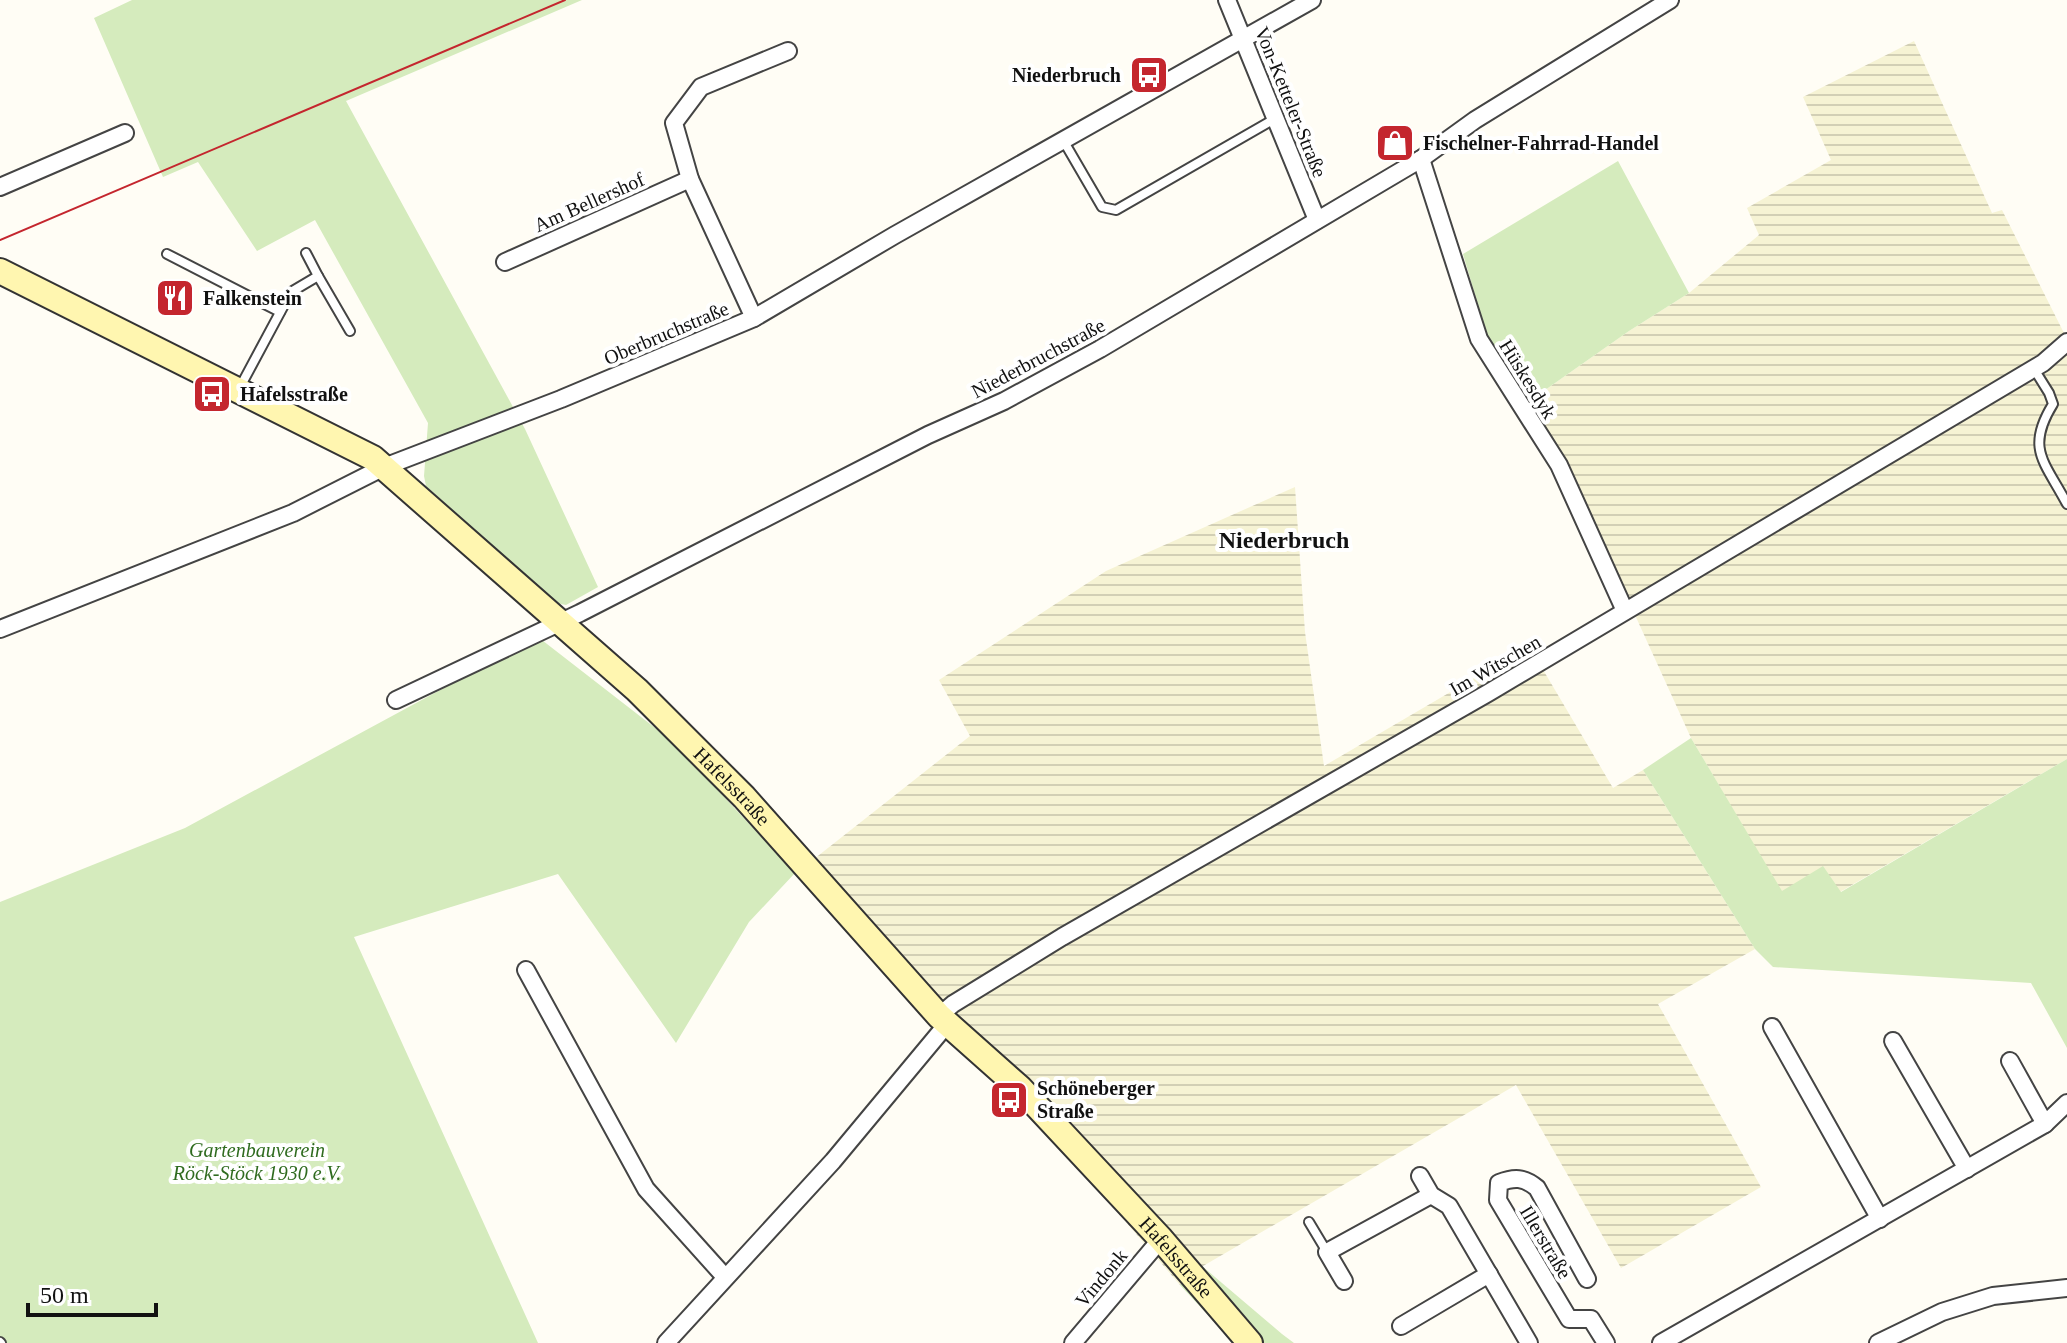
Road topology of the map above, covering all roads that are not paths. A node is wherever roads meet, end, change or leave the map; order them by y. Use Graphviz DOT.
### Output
graph roads {
  1 [pos="1227,0"];
  2 [pos="1312,0"];
  3 [pos="1670,0"];
  4 [pos="1244,38"];
  5 [pos="788,51"];
  6 [pos="1277,118"];
  7 [pos="125,133"];
  8 [pos="1063,140"];
  9 [pos="1421,159"];
  10 [pos="690,179"];
  11 [pos="0,187"];
  12 [pos="1317,220"];
  13 [pos="306,253"];
  14 [pos="167,254"];
  15 [pos="505,262"];
  16 [pos="0,271"];
  17 [pos="318,276"];
  18 [pos="280,312"];
  19 [pos="754,318"];
  20 [pos="350,331"];
  21 [pos="2067,342"];
  22 [pos="2034,369"];
  23 [pos="238,390"];
  24 [pos="384,467"];
  25 [pos="2067,504"];
  26 [pos="1625,611"];
  27 [pos="558,622"];
  28 [pos="0,629"];
  29 [pos="396,700"];
  30 [pos="526,970"];
  31 [pos="943,1020"];
  32 [pos="1772,1027"];
  33 [pos="1893,1041"];
  34 [pos="2010,1061"];
  35 [pos="2067,1103"];
  36 [pos="2045,1124"];
  37 [pos="1967,1169"];
  38 [pos="1420,1176"];
  39 [pos="1431,1195"];
  40 [pos="1880,1219"];
  41 [pos="1309,1222"];
  42 [pos="1161,1239"];
  43 [pos="1327,1252"];
  44 [pos="1489,1274"];
  45 [pos="725,1277"];
  46 [pos="1587,1279"];
  47 [pos="1344,1281"];
  48 [pos="2067,1288"];
  49 [pos="1401,1326"];
  50 [pos="666,1343"];
  51 [pos="1073,1343"];
  52 [pos="1250,1343"];
  53 [pos="1529,1343"];
  54 [pos="1606,1343"];
  55 [pos="1661,1343"];
  56 [pos="1878,1343"];
  1 -- 4 [label="street, Von-Ketteler-Straße"];
  2 -- 4 [label="street, Oberbruchstraße"];
  3 -- 9 [label="street, Niederbruchstraße"];
  4 -- 6 [label="street, Von-Ketteler-Straße"];
  4 -- 8 [label="street, Oberbruchstraße"];
  5 -- 10 [label="street"];
  6 -- 8 [label="lane"];
  6 -- 12 [label="street, Von-Ketteler-Straße"];
  7 -- 11 [label="street"];
  8 -- 19 [label="street, Oberbruchstraße"];
  9 -- 12 [label="street, Niederbruchstraße"];
  9 -- 26 [label="street, Hüskesdyk"];
  10 -- 15 [label="street, Am Bellershof"];
  10 -- 19 [label="street"];
  12 -- 27 [label="street, Niederbruchstraße"];
  13 -- 17 [label="lane"];
  14 -- 18 [label="lane"];
  16 -- 23 [label="main road, Hafelsstraße"];
  17 -- 18 [label="lane"];
  17 -- 20 [label="lane"];
  18 -- 23 [label="lane"];
  19 -- 24 [label="street, Oberbruchstraße"];
  21 -- 22 [label="street, Im Witschen"];
  22 -- 25 [label="lane"];
  22 -- 26 [label="street, Im Witschen"];
  23 -- 24 [label="main road, Hafelsstraße"];
  24 -- 27 [label="main road, Hafelsstraße"];
  24 -- 28 [label="street, Oberbruchstraße"];
  26 -- 31 [label="street, Im Witschen"];
  27 -- 29 [label="street, Niederbruchstraße"];
  27 -- 31 [label="main road, Hafelsstraße"];
  30 -- 45 [label="street"];
  31 -- 42 [label="main road, Hafelsstraße"];
  31 -- 45 [label="street"];
  32 -- 40 [label="street"];
  33 -- 37 [label="street"];
  34 -- 36 [label="street"];
  35 -- 36 [label="street"];
  36 -- 37 [label="street"];
  37 -- 40 [label="street"];
  38 -- 39 [label="street"];
  39 -- 43 [label="street"];
  39 -- 44 [label="street"];
  40 -- 55 [label="street"];
  41 -- 43 [label="lane"];
  42 -- 51 [label="street, Vindonk"];
  42 -- 52 [label="main road, Hafelsstraße"];
  43 -- 47 [label="street"];
  44 -- 49 [label="street"];
  44 -- 53 [label="street"];
  45 -- 50 [label="street"];
  46 -- 54 [label="street, Illerstraße"];
  48 -- 56 [label="street"];
}
